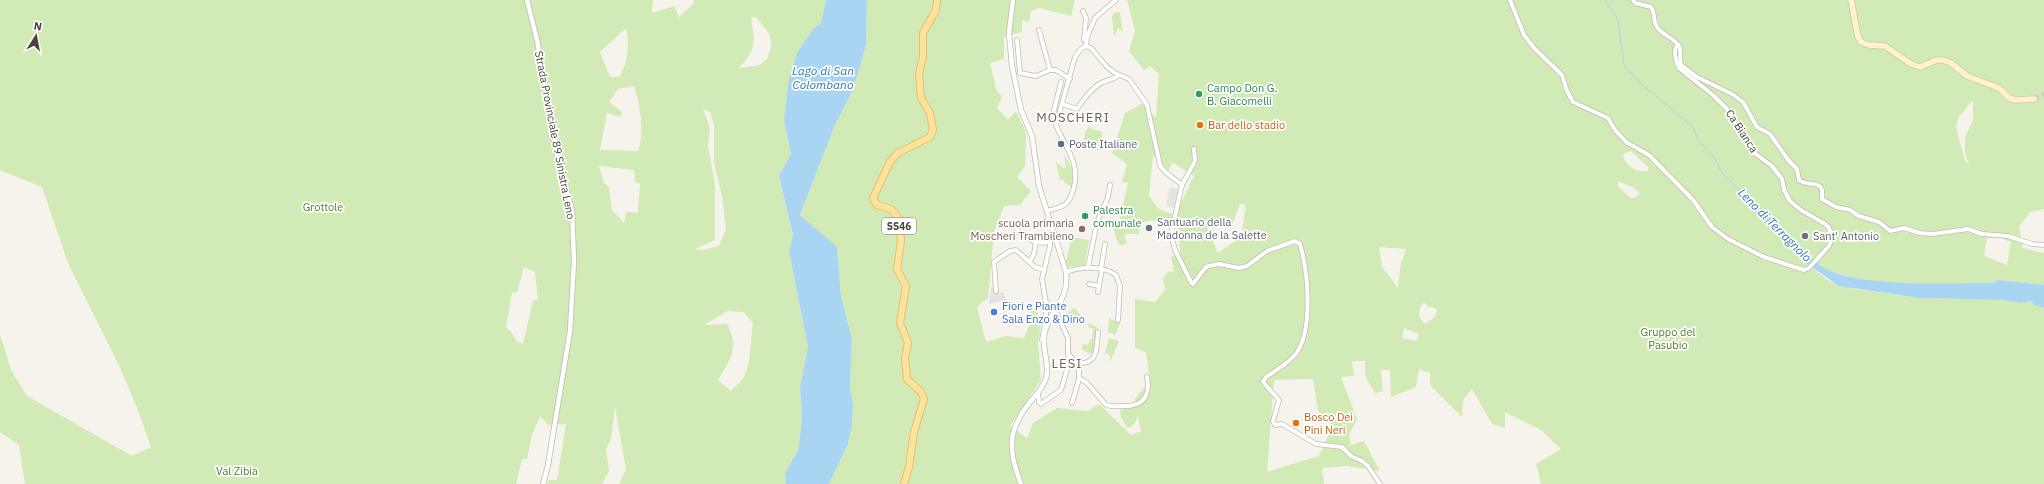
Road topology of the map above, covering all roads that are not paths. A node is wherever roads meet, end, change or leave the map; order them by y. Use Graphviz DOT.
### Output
graph roads {
  1 [pos="526,0"];
  2 [pos="937,0"];
  3 [pos="1013,0"];
  4 [pos="1116,0"];
  5 [pos="1510,0"];
  6 [pos="1633,0"];
  7 [pos="1851,0"];
  8 [pos="1083,11"];
  9 [pos="1039,30"];
  10 [pos="1017,40"];
  11 [pos="1086,45"];
  12 [pos="1677,45"];
  13 [pos="1050,70"];
  14 [pos="1119,75"];
  15 [pos="1070,79"];
  16 [pos="1061,82"];
  17 [pos="2034,99"];
  18 [pos="1062,104"];
  19 [pos="1056,125"];
  20 [pos="1194,149"];
  21 [pos="1110,184"];
  22 [pos="1182,185"];
  23 [pos="1047,211"];
  24 [pos="1014,224"];
  25 [pos="1053,233"];
  26 [pos="1036,241"];
  27 [pos="1049,242"];
  28 [pos="1105,244"];
  29 [pos="2044,245"];
  30 [pos="1030,262"];
  31 [pos="1088,267"];
  32 [pos="1101,269"];
  33 [pos="1044,270"];
  34 [pos="1066,272"];
  35 [pos="1089,284"];
  36 [pos="1099,286"];
  37 [pos="996,292"];
  38 [pos="1098,292"];
  39 [pos="1055,310"];
  40 [pos="1118,320"];
  41 [pos="1098,332"];
  42 [pos="1044,348"];
  43 [pos="1068,353"];
  44 [pos="1069,363"];
  45 [pos="1077,364"];
  46 [pos="1147,377"];
  47 [pos="1079,378"];
  48 [pos="1038,393"];
  49 [pos="1072,403"];
  50 [pos="543,484"];
  51 [pos="904,484"];
  52 [pos="1021,484"];
  53 [pos="1380,484"];
  1 -- 50 [label="street, Strada Provinciale 89 Sinistra Leno"];
  2 -- 51 [label="main road, SS46"];
  3 -- 23 [label="street"];
  4 -- 11 [label="street"];
  5 -- 12 [label="street, Ca Bianca"];
  6 -- 12 [label="street"];
  7 -- 17 [label="main road"];
  8 -- 11 [label="street"];
  9 -- 13 [label="street"];
  10 -- 13 [label="street"];
  11 -- 14 [label="street"];
  11 -- 15 [label="street"];
  12 -- 29 [label="street, Ca Bianca"];
  13 -- 15 [label="street"];
  14 -- 18 [label="street"];
  14 -- 22 [label="street"];
  15 -- 18 [label="street"];
  16 -- 19 [label="street"];
  18 -- 19 [label="street"];
  19 -- 23 [label="street"];
  20 -- 22 [label="street"];
  21 -- 31 [label="street"];
  22 -- 53 [label="street"];
  23 -- 25 [label="street"];
  24 -- 26 [label="street"];
  25 -- 27 [label="street"];
  25 -- 34 [label="street"];
  26 -- 27 [label="street"];
  26 -- 30 [label="street"];
  27 -- 33 [label="street"];
  28 -- 32 [label="street"];
  30 -- 33 [label="street"];
  30 -- 37 [label="street"];
  31 -- 32 [label="street"];
  31 -- 34 [label="street"];
  32 -- 36 [label="street"];
  32 -- 40 [label="street"];
  33 -- 42 [label="street"];
  34 -- 39 [label="street"];
  35 -- 36 [label="street"];
  36 -- 38 [label="street"];
  39 -- 42 [label="street"];
  39 -- 43 [label="street"];
  41 -- 45 [label="street"];
  42 -- 48 [label="street"];
  43 -- 44 [label="street"];
  43 -- 45 [label="street"];
  44 -- 45 [label="street"];
  44 -- 48 [label="street"];
  45 -- 47 [label="street"];
  46 -- 47 [label="street"];
  47 -- 49 [label="street"];
  48 -- 52 [label="street"];
}
